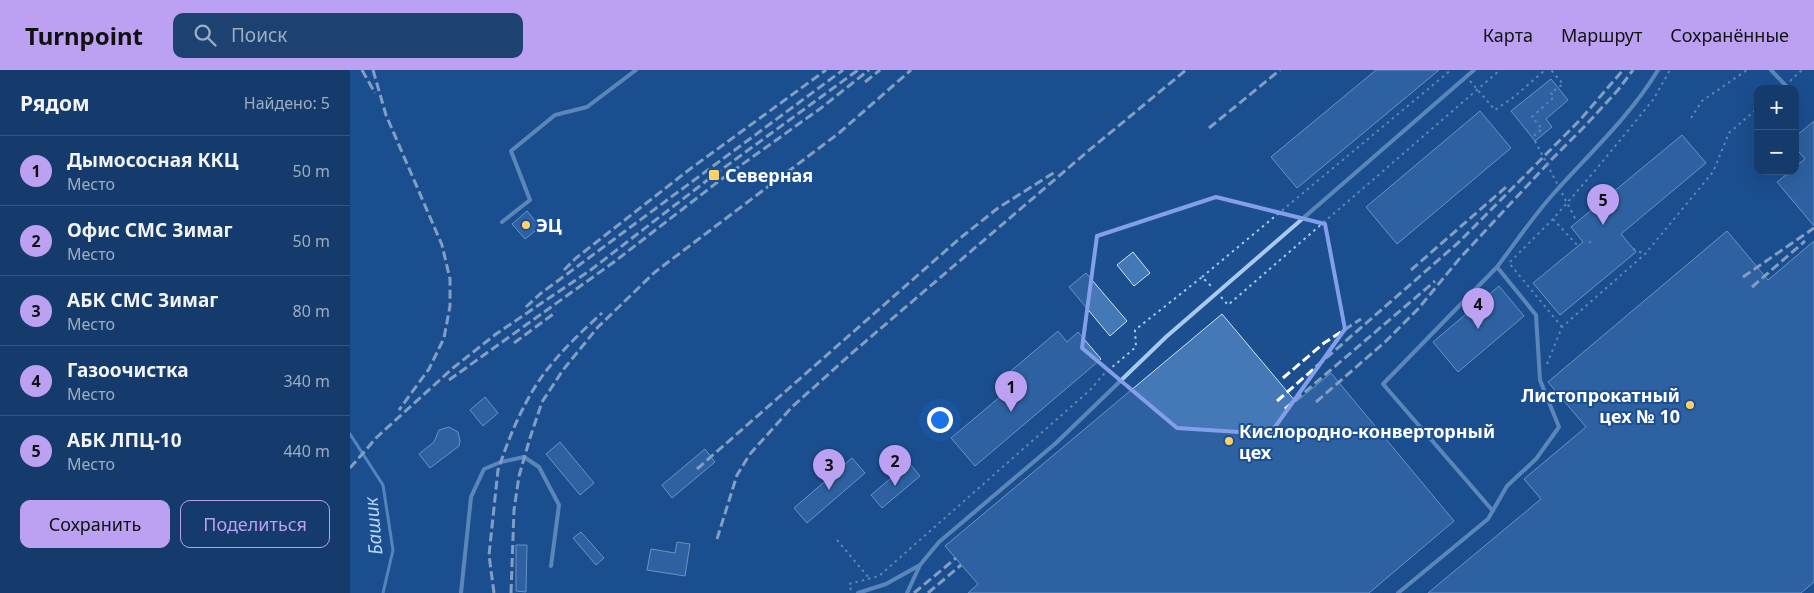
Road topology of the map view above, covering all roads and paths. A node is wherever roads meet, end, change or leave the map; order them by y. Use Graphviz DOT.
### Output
graph roads {
  1 [pos="636,70"];
  2 [pos="1451,70"];
  3 [pos="1474,70"];
  4 [pos="1545,70"];
  5 [pos="1551,70"];
  6 [pos="1658,70"];
  7 [pos="1670,70"];
  8 [pos="1747,70"];
  9 [pos="1771,70"];
  10 [pos="1802,70"];
  11 [pos="1466,76"];
  12 [pos="1785,85"];
  13 [pos="1754,111"];
  14 [pos="1691,118"];
  15 [pos="1534,136"];
  16 [pos="1535,141"];
  17 [pos="1553,218"];
  18 [pos="502,222"];
  19 [pos="1577,222"];
  20 [pos="1592,240"];
  21 [pos="1589,243"];
  22 [pos="1578,246"];
  23 [pos="1633,249"];
  24 [pos="1645,254"];
  25 [pos="1497,267"];
  26 [pos="1202,277"];
  27 [pos="1562,327"];
  28 [pos="1540,380"];
  29 [pos="1492,511"];
  30 [pos="837,540"];
  31 [pos="920,565"];
  32 [pos="551,566"];
  33 [pos="869,578"];
  34 [pos="461,593"];
  35 [pos="858,593"];
  36 [pos="907,593"];
  37 [pos="1398,593"];
  1 -- 18 [label="lane"];
  2 -- 26 [label="path"];
  3 -- 11 [label="lane"];
  4 -- 11 [label="path"];
  5 -- 15 [label="path"];
  6 -- 25 [label="lane"];
  7 -- 17 [label="path"];
  8 -- 14 [label="path"];
  9 -- 12 [label="lane"];
  10 -- 12 [label="path"];
  11 -- 31 [label="lane"];
  13 -- 24 [label="path"];
  16 -- 19 [label="path, bridge"];
  17 -- 22 [label="path"];
  17 -- 27 [label="path"];
  20 -- 21 [label="path"];
  23 -- 24 [label="path"];
  24 -- 27 [label="path"];
  25 -- 28 [label="lane"];
  25 -- 29 [label="lane"];
  27 -- 28 [label="path"];
  28 -- 29 [label="lane"];
  29 -- 37 [label="lane"];
  30 -- 33 [label="path"];
  31 -- 35 [label="lane"];
  31 -- 36 [label="lane"];
  32 -- 34 [label="lane"];
}
